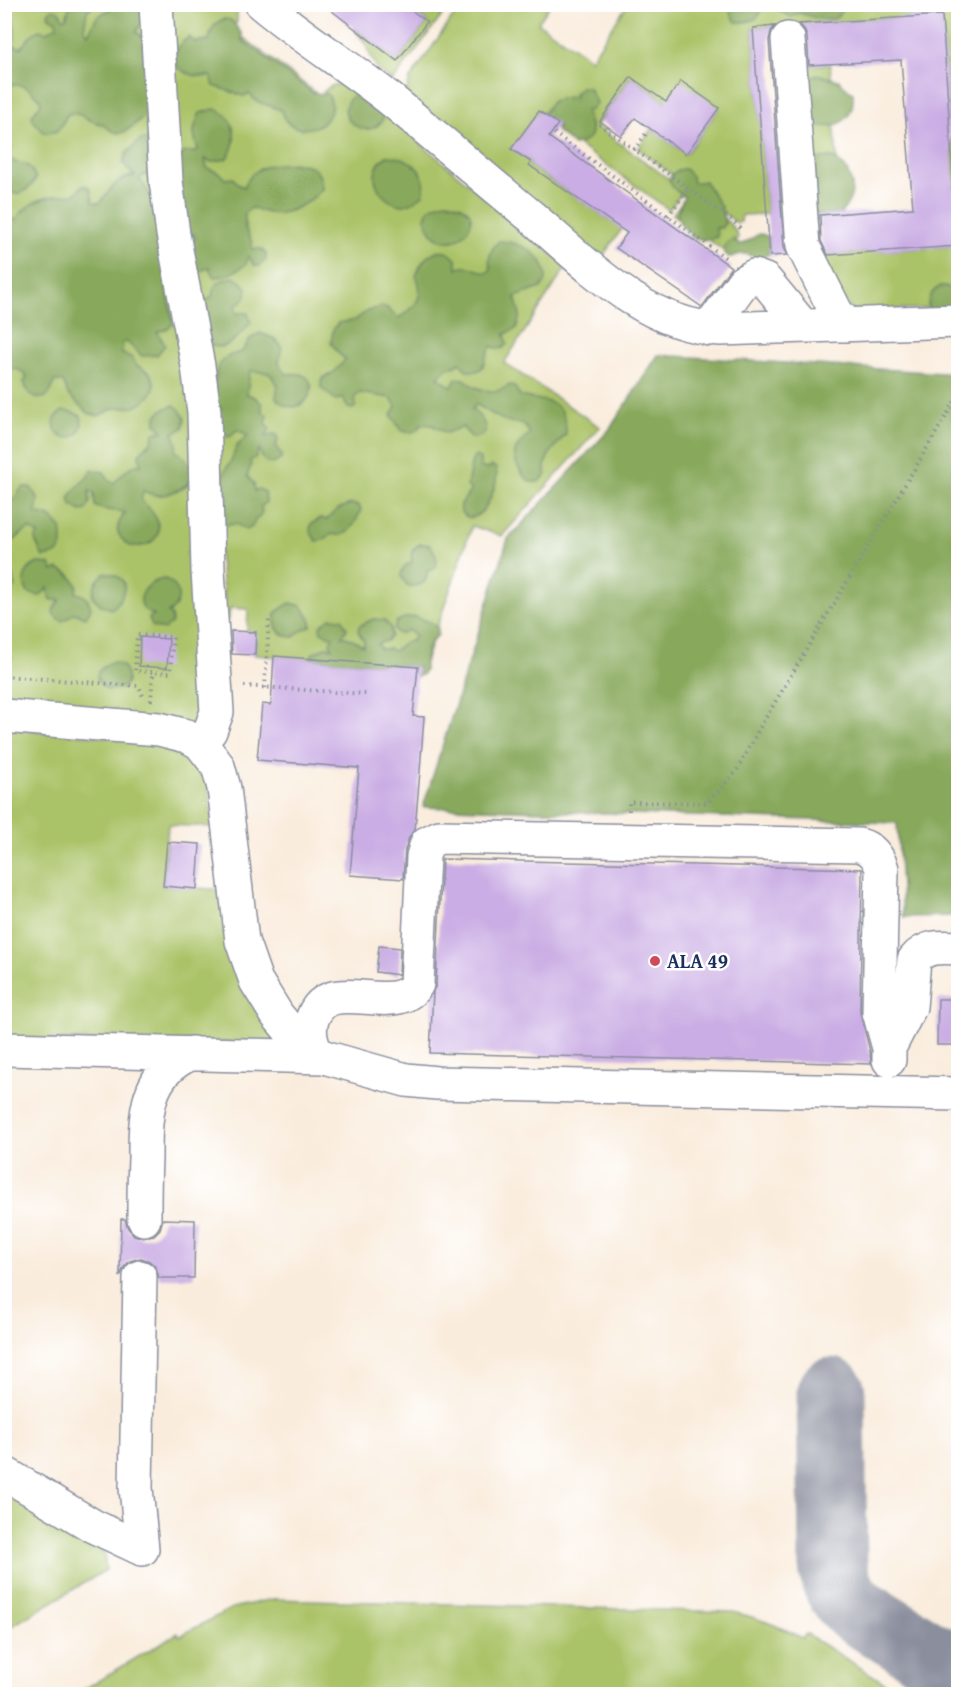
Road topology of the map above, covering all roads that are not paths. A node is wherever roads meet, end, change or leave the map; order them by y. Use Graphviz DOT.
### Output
graph roads {
  1 [pos="156,4"];
  2 [pos="262,4"];
  3 [pos="788,39"];
  4 [pos="803,246"];
  5 [pos="784,319"];
  6 [pos="958,321"];
  7 [pos="847,325"];
  8 [pos="709,328"];
  9 [pos="4,716"];
  10 [pos="200,743"];
  11 [pos="958,948"];
  12 [pos="889,1048"];
  13 [pos="4,1049"];
  14 [pos="192,1053"];
  15 [pos="320,1056"];
  16 [pos="889,1093"];
  17 [pos="958,1094"];
  18 [pos="144,1219"];
  19 [pos="140,1277"];
  20 [pos="4,1473"];
  1 -- 10 [label="lane"];
  2 -- 8 [label="lane"];
  3 -- 4 [label="lane"];
  4 -- 5 [label="lane"];
  4 -- 7 [label="lane"];
  5 -- 7 [label="lane"];
  5 -- 8 [label="lane"];
  5 -- 8 [label="lane"];
  6 -- 7 [label="lane"];
  9 -- 10 [label="lane"];
  10 -- 15 [label="lane"];
  11 -- 12 [label="lane"];
  12 -- 15 [label="lane"];
  12 -- 16 [label="lane"];
  13 -- 14 [label="lane"];
  14 -- 15 [label="lane"];
  14 -- 18 [label="lane"];
  15 -- 16 [label="lane"];
  16 -- 17 [label="lane"];
  19 -- 20 [label="lane"];
}
